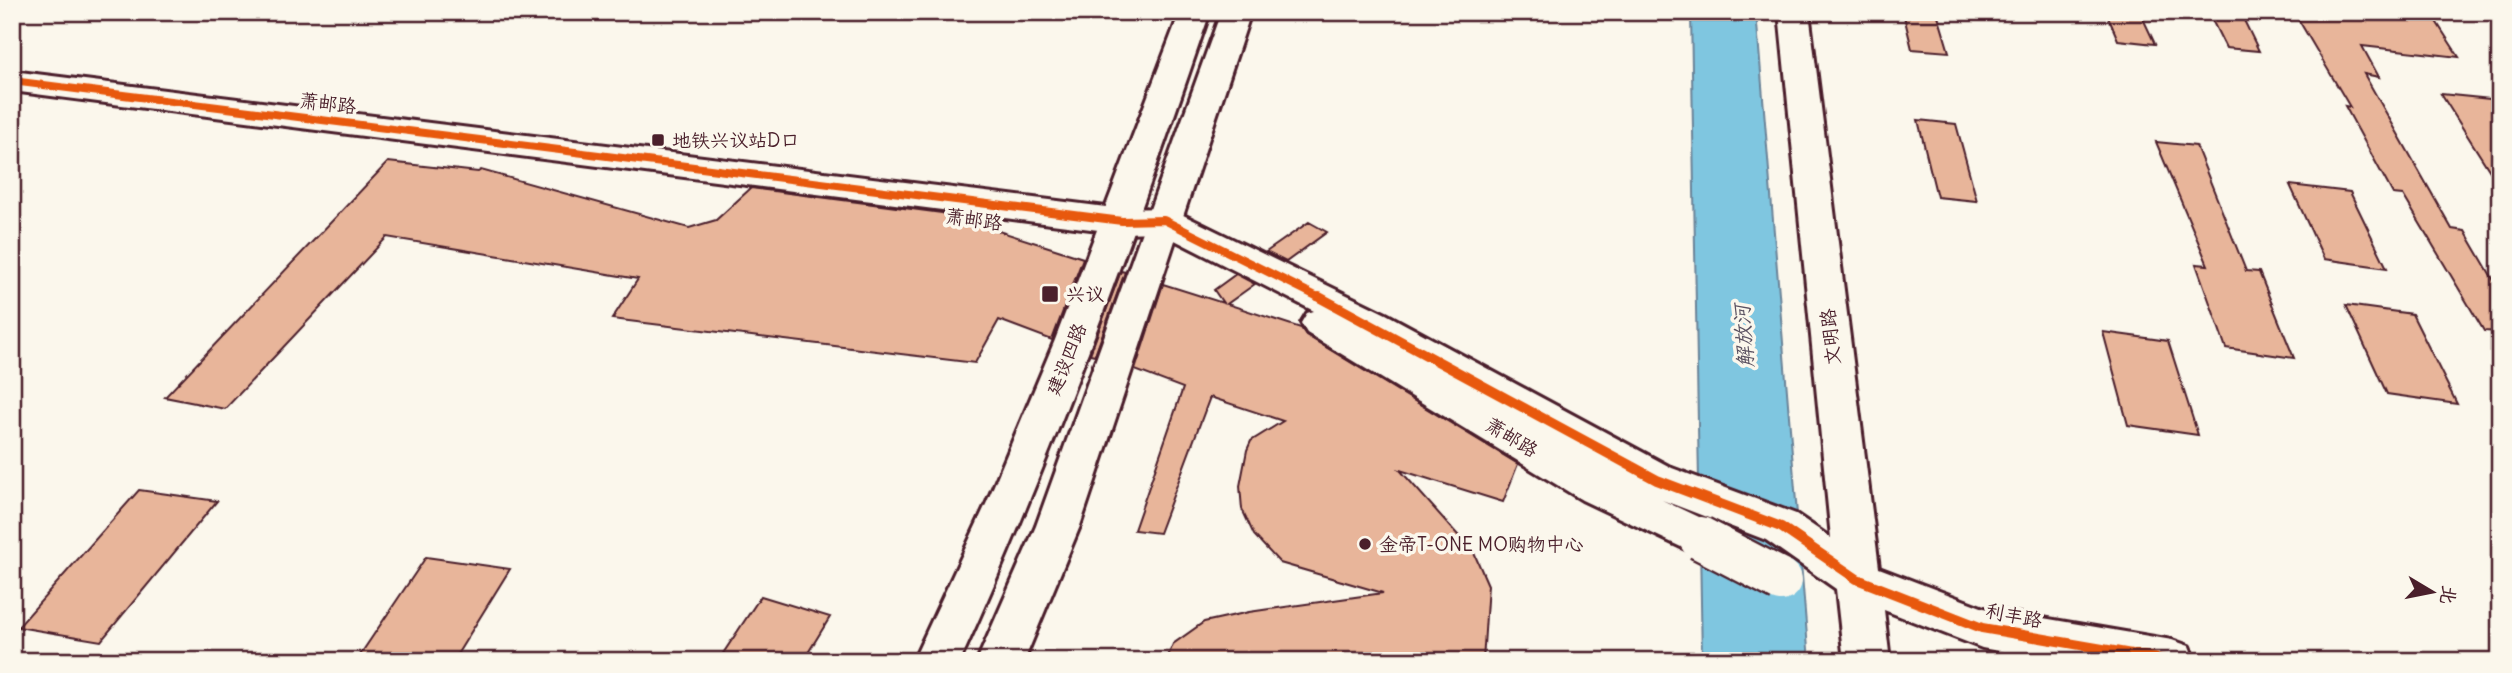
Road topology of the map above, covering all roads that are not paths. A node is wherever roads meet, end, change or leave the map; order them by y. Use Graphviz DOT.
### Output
graph roads {
  1 [pos="1195,12"];
  2 [pos="1236,12"];
  3 [pos="1794,12"];
  4 [pos="12,81"];
  5 [pos="12,94"];
  6 [pos="1118,229"];
  7 [pos="1159,233"];
  8 [pos="1700,517"];
  9 [pos="1857,579"];
  10 [pos="936,661"];
  11 [pos="1000,661"];
  12 [pos="1867,661"];
  13 [pos="2172,661"];
  1 -- 6 [label="street, 建设四路"];
  2 -- 7 [label="street"];
  3 -- 9 [label="street, 文明路"];
  4 -- 6 [label="street, 萧邮路"];
  5 -- 6 [label="street, 萧邮路"];
  6 -- 7 [label="street"];
  6 -- 10 [label="street, 建设四路"];
  7 -- 8 [label="street"];
  7 -- 11 [label="street"];
  8 -- 9 [label="street"];
  8 -- 9 [label="street, bridge"];
  9 -- 12 [label="street, 文明路"];
  9 -- 13 [label="street, 利丰路"];
}
